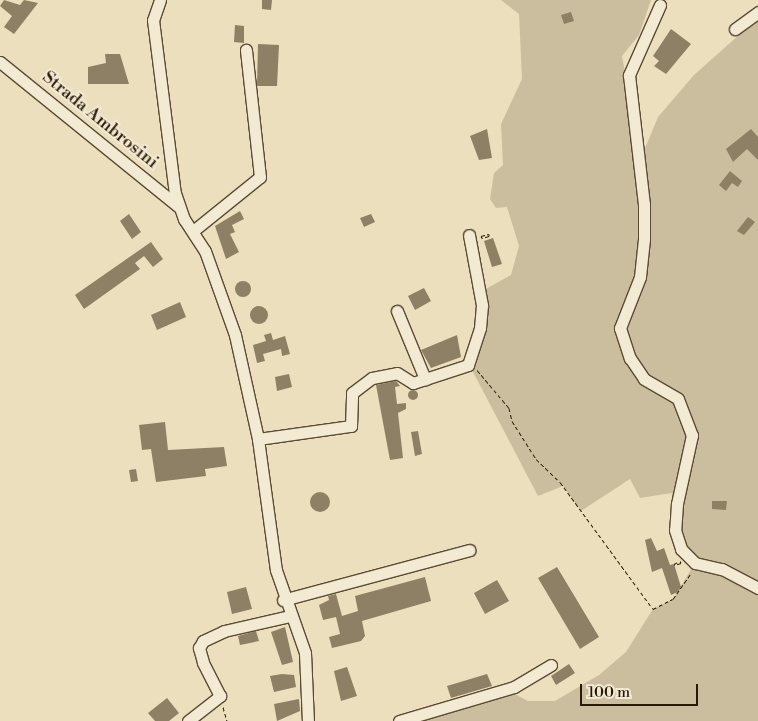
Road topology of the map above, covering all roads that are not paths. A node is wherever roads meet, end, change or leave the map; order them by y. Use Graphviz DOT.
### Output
graph roads {
  1 [pos="160,0"];
  2 [pos="660,6"];
  3 [pos="758,12"];
  4 [pos="735,29"];
  5 [pos="246,50"];
  6 [pos="0,62"];
  7 [pos="178,206"];
  8 [pos="193,231"];
  9 [pos="469,235"];
  10 [pos="397,311"];
  11 [pos="425,379"];
  12 [pos="258,439"];
  13 [pos="469,550"];
  14 [pos="758,588"];
  15 [pos="283,600"];
  16 [pos="290,616"];
  17 [pos="551,665"];
  18 [pos="188,721"];
  19 [pos="308,721"];
  20 [pos="399,721"];
  1 -- 7 [label="street"];
  2 -- 14 [label="street"];
  3 -- 4 [label="street"];
  5 -- 8 [label="street"];
  6 -- 7 [label="street, Strada Ambrosini"];
  7 -- 8 [label="street"];
  8 -- 12 [label="street"];
  9 -- 11 [label="street"];
  10 -- 11 [label="street"];
  11 -- 12 [label="street"];
  12 -- 15 [label="street"];
  13 -- 15 [label="street"];
  15 -- 16 [label="street"];
  16 -- 18 [label="street"];
  16 -- 19 [label="street"];
  17 -- 20 [label="street"];
}
